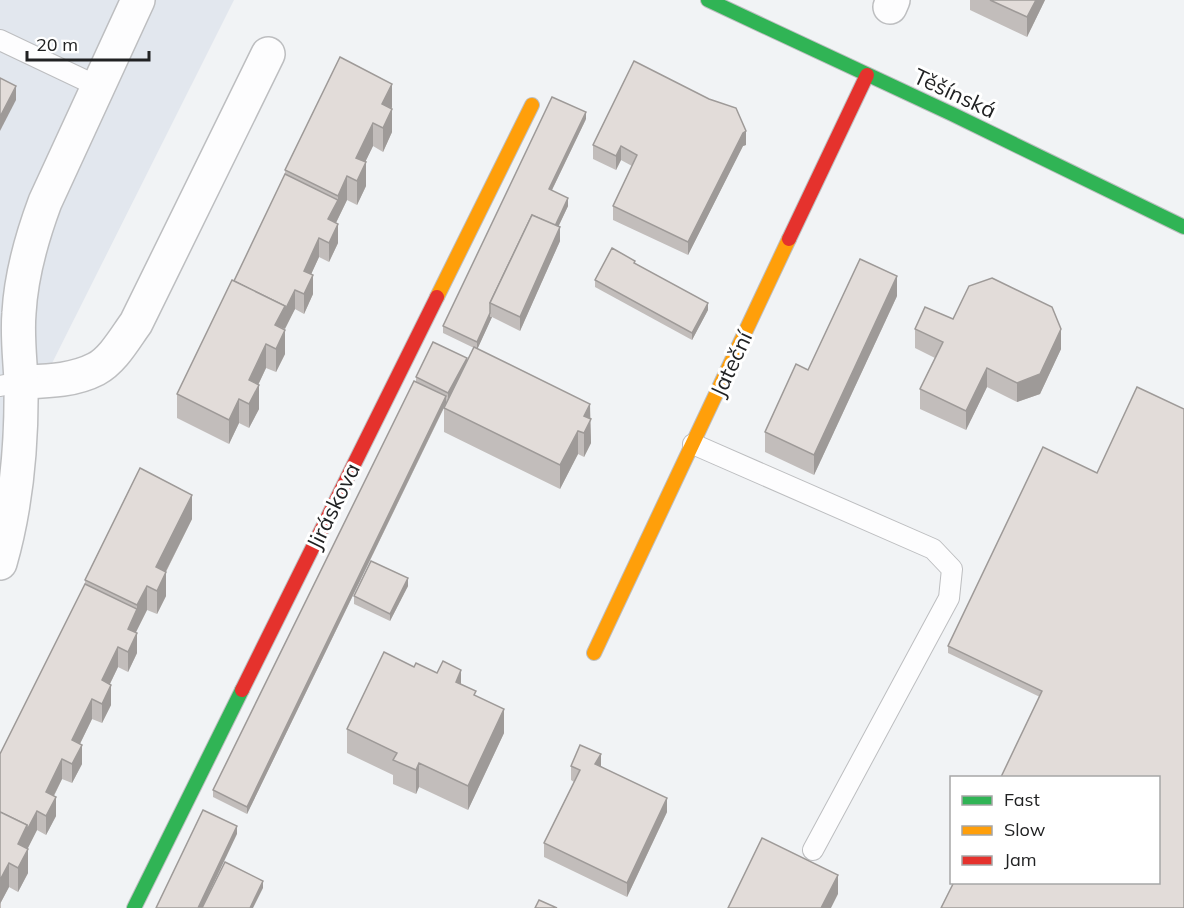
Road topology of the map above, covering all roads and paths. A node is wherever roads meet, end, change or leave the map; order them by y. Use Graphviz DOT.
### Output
graph roads {
  1 [pos="138,0"];
  2 [pos="708,0"];
  3 [pos="0,40"];
  4 [pos="268,54"];
  5 [pos="867,75"];
  6 [pos="99,87"];
  7 [pos="532,105"];
  8 [pos="1184,227"];
  9 [pos="10,384"];
  10 [pos="693,444"];
  11 [pos="0,563"];
  12 [pos="594,653"];
  13 [pos="813,850"];
  14 [pos="134,908"];
  1 -- 6 [label="street"];
  2 -- 5 [label="street, Těšínská"];
  3 -- 6 [label="lane"];
  4 -- 9 [label="street"];
  5 -- 8 [label="street, Těšínská"];
  5 -- 10 [label="street, Jateční"];
  6 -- 9 [label="street"];
  7 -- 14 [label="street, Jiráskova"];
  9 -- 11 [label="street"];
  10 -- 12 [label="street, Jateční"];
  10 -- 13 [label="lane"];
}
